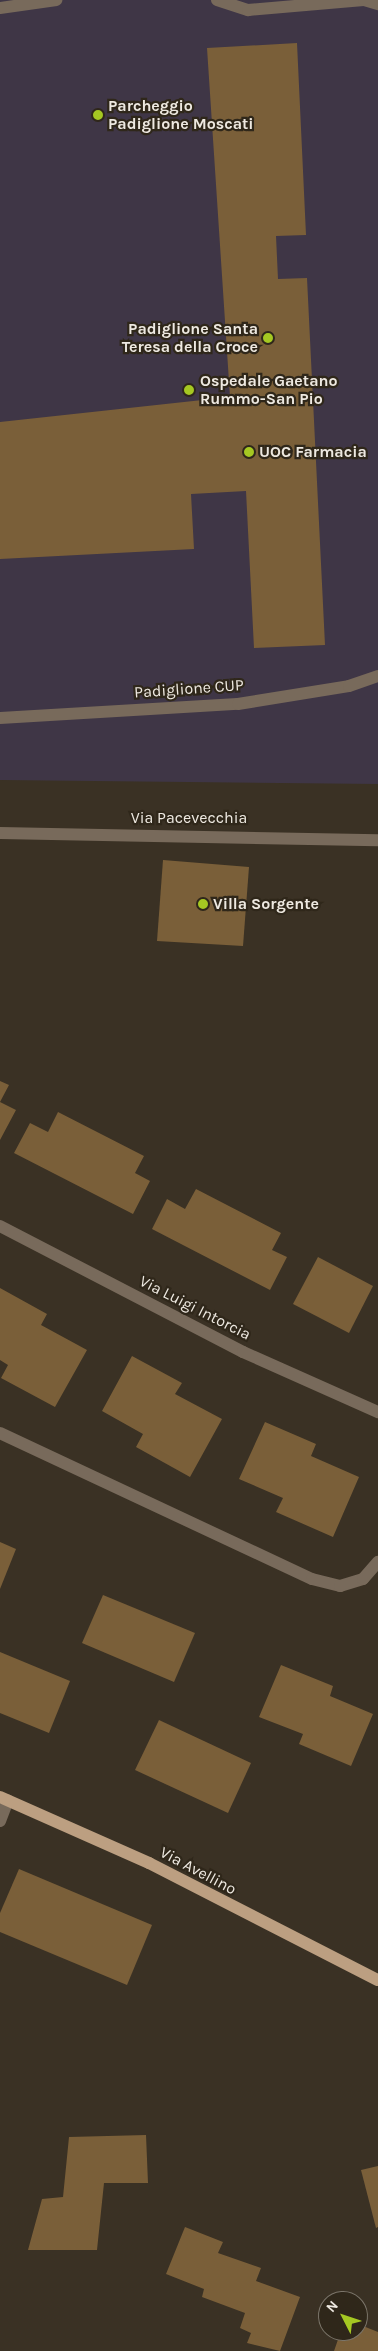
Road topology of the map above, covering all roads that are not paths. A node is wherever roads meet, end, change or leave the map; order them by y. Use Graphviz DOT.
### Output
graph roads {
  1 [pos="56,0"];
  2 [pos="216,0"];
  3 [pos="378,4"];
  4 [pos="0,8"];
  5 [pos="378,676"];
  6 [pos="0,718"];
  7 [pos="0,833"];
  8 [pos="378,840"];
  9 [pos="0,1226"];
  10 [pos="378,1412"];
  11 [pos="0,1433"];
  12 [pos="378,1562"];
  13 [pos="4,1799"];
  14 [pos="0,1820"];
  15 [pos="378,1980"];
  1 -- 4 [label="street"];
  2 -- 3 [label="street"];
  5 -- 6 [label="street, Padiglione CUP"];
  7 -- 8 [label="street, Via Pacevecchia"];
  9 -- 10 [label="street, Via Luigi Intorcia"];
  11 -- 12 [label="street"];
  13 -- 14 [label="street"];
  13 -- 15 [label="main road, Via Avellino"];
}
